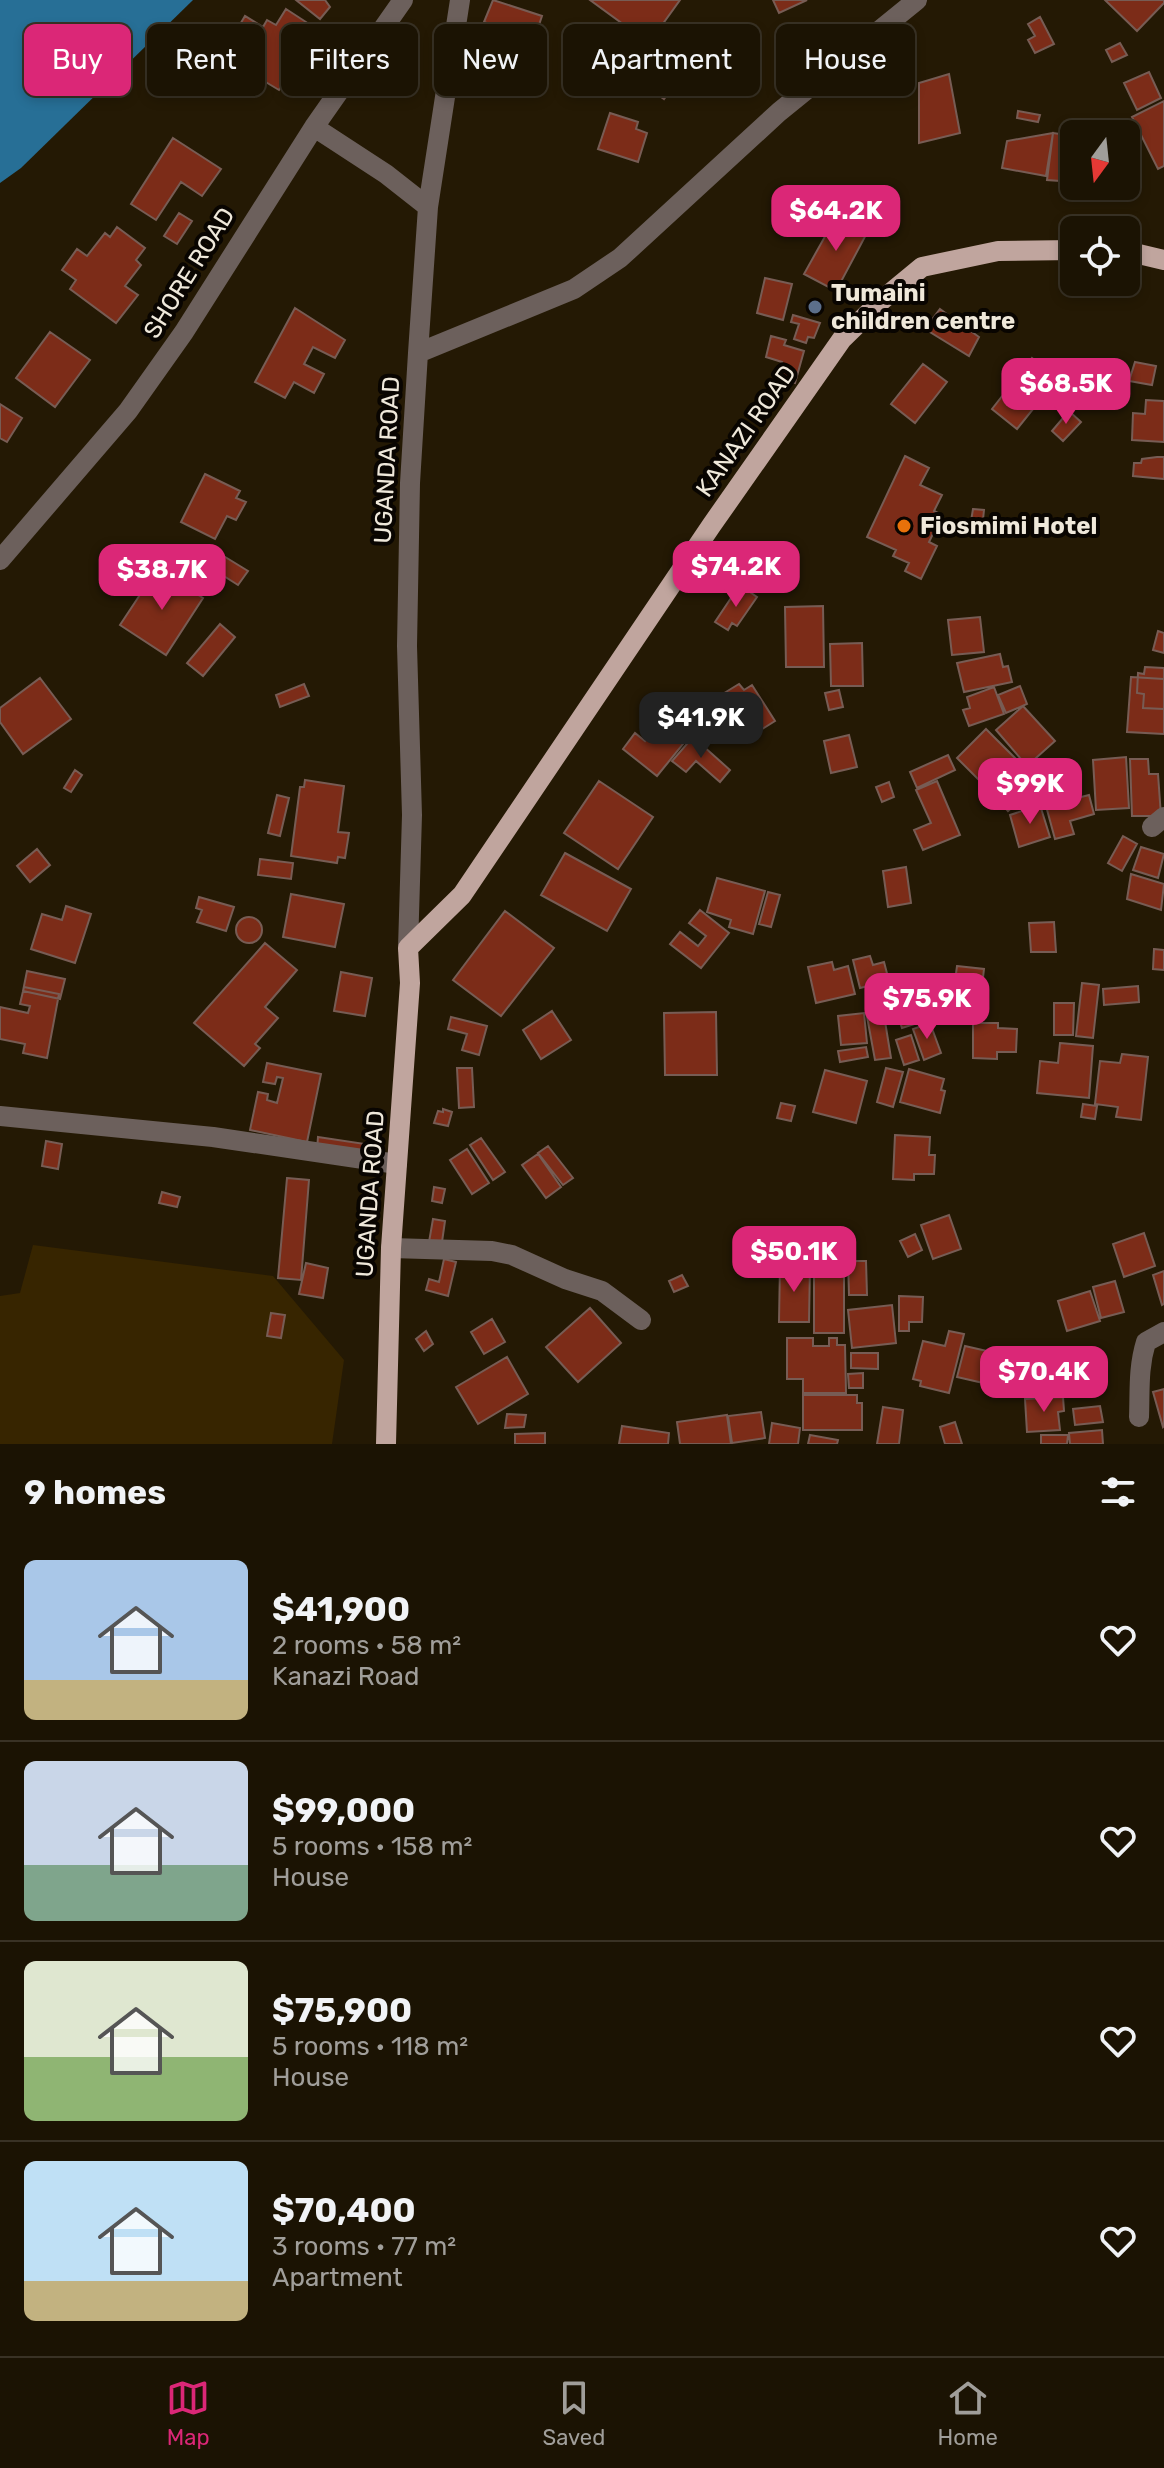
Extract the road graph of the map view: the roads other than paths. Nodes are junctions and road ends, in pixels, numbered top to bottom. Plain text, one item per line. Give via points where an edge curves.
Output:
1 (403, 0) edge
2 (460, 0) edge
3 (917, 0) edge
4 (314, 127) junction
5 (428, 207) junction
6 (1060, 250) edge
7 (1140, 254) edge
8 (1164, 260) edge
9 (418, 353) junction
10 (0, 560) edge
11 (408, 948) junction
12 (0, 1116) edge
13 (397, 1164) junction
14 (391, 1248) junction
15 (641, 1320) dead end
16 (1164, 1332) edge
17 (1139, 1417) dead end
18 (386, 1444) edge

1 - 4 street, SHORE ROAD
2 - 5 street
3 - 9 street, UGANDA ROAD via 779,112 620,258 574,289
4 - 5 street
4 - 10 street, SHORE ROAD via 128,411
5 - 9 street
6 - 11 main road, KANAZI ROAD via 998,251 922,267 842,339 462,895
7 - 8 main road
9 - 11 street, UGANDA ROAD via 407,646 412,815
11 - 13 main road, UGANDA ROAD
12 - 13 street via 213,1137
13 - 14 main road, UGANDA ROAD
14 - 15 street via 512,1255 602,1291
14 - 18 main road, UGANDA ROAD
16 - 17 street via 1146,1342 1141,1358

